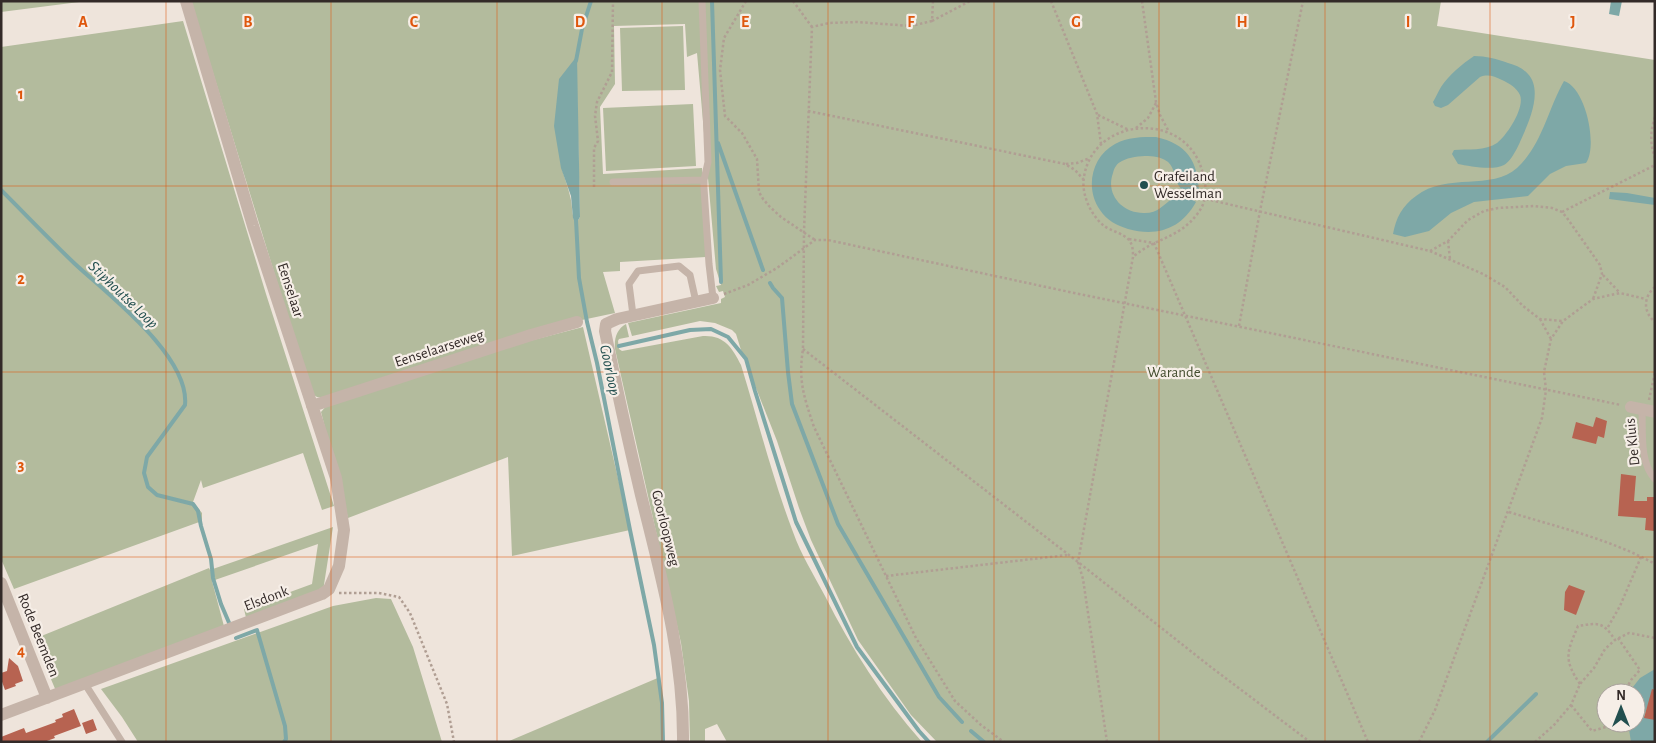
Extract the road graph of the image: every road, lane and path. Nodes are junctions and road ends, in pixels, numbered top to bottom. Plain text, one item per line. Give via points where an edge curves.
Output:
1 (186, 1) edge
2 (612, 1) edge
3 (702, 1) edge
4 (746, 1) edge
5 (793, 1) edge
6 (933, 1) edge
7 (970, 1) edge
8 (1050, 1) edge
9 (1142, 1) edge
10 (1303, 1) edge
11 (932, 21) junction
12 (812, 27) junction
13 (1156, 102) junction
14 (808, 111) junction
15 (1097, 114) junction
16 (1655, 118) edge
17 (1136, 129) junction
18 (1129, 130) junction
19 (1169, 132) junction
20 (1101, 144) junction
21 (1090, 157) junction
22 (1655, 158) edge
23 (1065, 164) junction
24 (1655, 165) edge
25 (1083, 179) junction
26 (704, 180) junction
27 (613, 182) dead end
28 (594, 188) dead end
29 (1206, 199) junction
30 (1260, 211) junction
31 (1562, 212) junction
32 (804, 231) junction
33 (1128, 238) junction
34 (815, 240) junction
35 (1448, 241) junction
36 (1154, 243) junction
37 (804, 248) junction
38 (1430, 250) junction
39 (1133, 257) junction
40 (1450, 259) junction
41 (1602, 274) junction
42 (1655, 287) edge
43 (1620, 293) junction
44 (713, 298) junction
45 (1646, 298) junction
46 (1592, 299) junction
47 (696, 302) junction
48 (1125, 303) junction
49 (633, 315) junction
50 (1185, 315) junction
51 (1540, 319) junction
52 (1562, 321) junction
53 (577, 322) dead end
54 (1655, 322) edge
55 (1239, 326) junction
56 (1552, 339) junction
57 (803, 350) junction
58 (1655, 372) edge
59 (1546, 390) junction
60 (312, 406) junction
61 (1637, 408) junction
62 (1655, 412) edge
63 (1655, 479) edge
64 (1508, 512) junction
65 (1067, 555) junction
66 (1641, 556) junction
67 (1078, 562) junction
68 (1655, 564) edge
69 (886, 576) junction
70 (1, 584) edge
71 (329, 589) junction
72 (1608, 628) junction
73 (1655, 638) edge
74 (1616, 639) junction
75 (1629, 683) edge
76 (85, 684) junction
77 (1580, 684) junction
78 (47, 698) junction
79 (1571, 705) junction
80 (1, 715) edge
81 (1596, 730) edge
82 (122, 742) edge
83 (454, 742) edge
84 (683, 742) edge
85 (1004, 742) edge
86 (1107, 742) edge
87 (1310, 742) edge
88 (1368, 742) edge
89 (1419, 742) edge
90 (1535, 742) edge

1 - 60 street, Eenselaar via 253,226
2 - 28 path via 612,72 597,102
3 - 26 lane via 708,162
4 - 32 path via 724,38 720,70 725,116 742,133 757,160 759,192 763,199 781,217
5 - 12 path
6 - 11 path
7 - 11 path
8 - 15 path
9 - 13 path
10 - 30 path
11 - 12 path via 911,26 857,22
12 - 14 path
13 - 17 path via 1148,118
13 - 19 path
14 - 23 path
14 - 32 path
15 - 18 path
15 - 20 path
16 - 22 path via 1651,148
17 - 18 path
17 - 19 path via 1159,128
18 - 20 path
19 - 29 path via 1182,138 1196,153 1205,181
20 - 21 path
21 - 23 path
21 - 25 path
23 - 25 path
24 - 31 path
25 - 33 path via 1092,212 1102,225
26 - 27 lane
26 - 44 lane
29 - 30 path
29 - 36 path via 1185,229
30 - 38 path
30 - 55 path
31 - 35 path via 1534,206 1484,211 1468,220
31 - 41 path via 1596,257
32 - 34 path
32 - 37 path
33 - 36 path
33 - 39 path
34 - 37 path
34 - 48 path via 828,240
35 - 38 path
35 - 40 path
36 - 39 path
36 - 50 path
37 - 44 path via 748,285
37 - 57 path
38 - 40 path
39 - 48 path
40 - 51 path via 1505,287
41 - 43 path
41 - 46 path
42 - 45 path
43 - 45 path
43 - 46 path
44 - 47 street
45 - 54 path via 1648,314
46 - 52 path
47 - 49 street
47 - 49 lane via 690,275 679,266 638,271 628,284
48 - 50 path
48 - 67 path
49 - 84 street, Goorloopweg via 606,324 604,331 675,634 684,714
50 - 55 path
50 - 88 path
51 - 52 path
51 - 56 path
52 - 56 path
53 - 60 street, Eenselaarseweg
55 - 59 path
56 - 59 path via 1544,372
57 - 65 path
57 - 69 path via 800,368 802,393 814,427
58 - 61 path, De Kluis via 1648,402
59 - 61 path
59 - 64 path via 1542,418
60 - 71 street, Eenselaar via 336,478 344,530 339,566
61 - 62 street
61 - 63 lane, De Kluis via 1644,455 1649,473
64 - 66 path
64 - 89 path
65 - 67 path
65 - 69 path
66 - 68 path
66 - 72 path
67 - 86 path
67 - 87 path
69 - 85 path via 916,638 955,701
70 - 78 street, Rode Beemden
71 - 76 street, Elsdonk
71 - 83 path via 339,593 379,593 399,597 410,613 446,704
72 - 74 path
72 - 77 path via 1595,623 1578,626 1568,650 1570,669
73 - 74 path via 1629,633
74 - 75 path via 1640,670
74 - 77 path
76 - 78 street, Elsdonk
76 - 82 lane
77 - 79 path
78 - 80 street, Elsdonk
79 - 81 path via 1592,731
79 - 90 path

